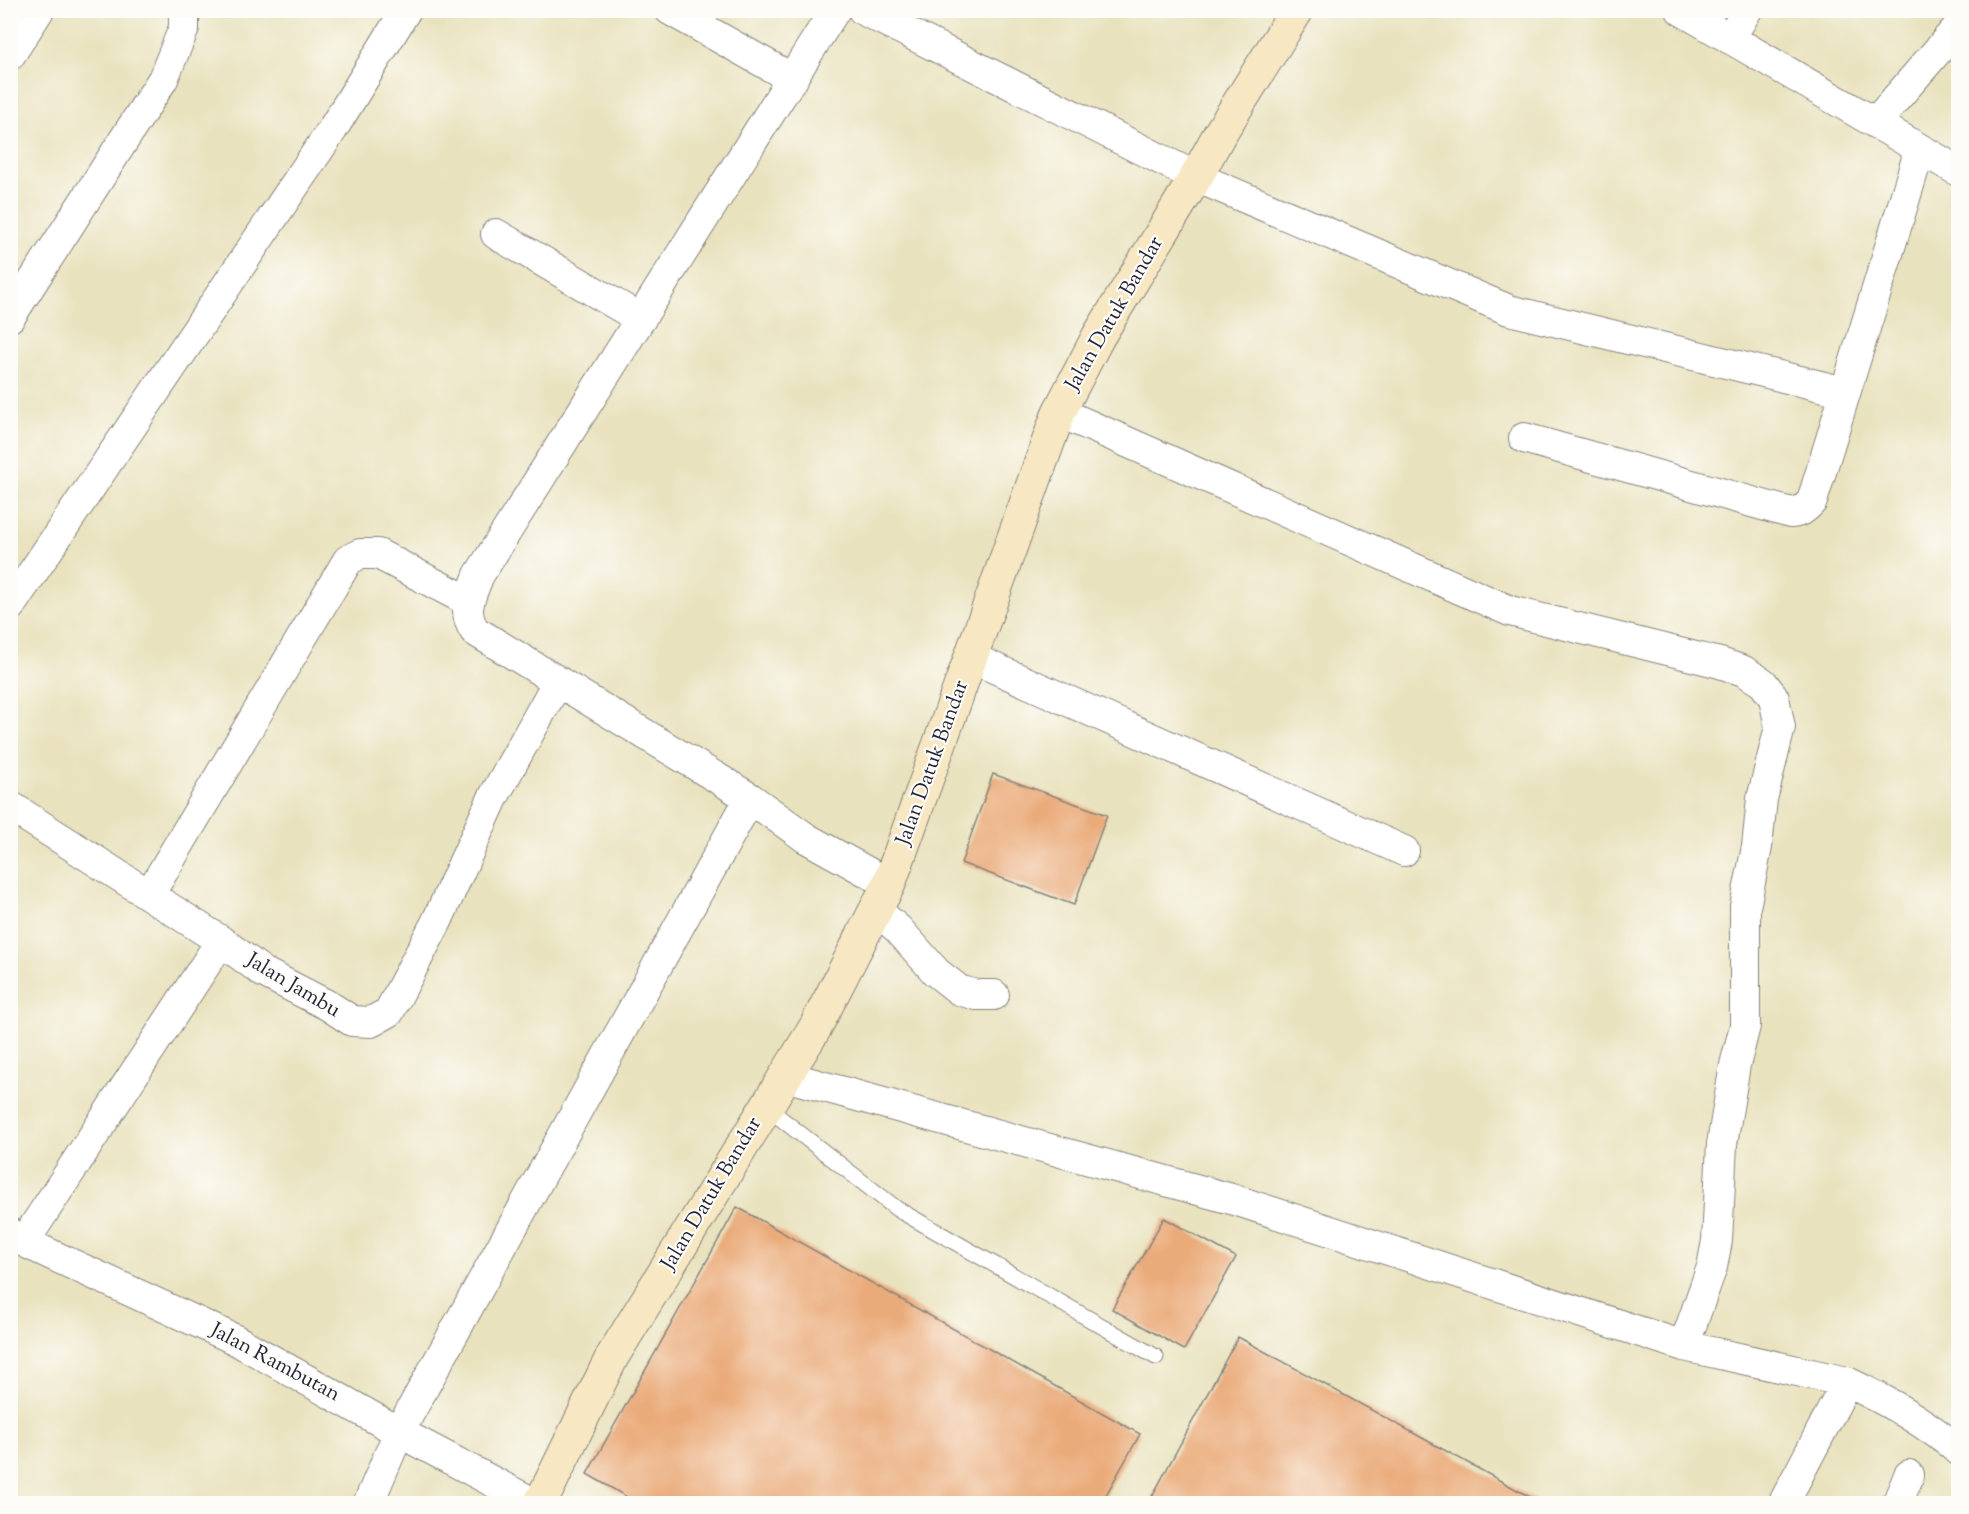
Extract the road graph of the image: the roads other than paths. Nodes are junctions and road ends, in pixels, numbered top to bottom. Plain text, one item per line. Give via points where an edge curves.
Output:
1 (39, 10) edge
2 (184, 10) edge
3 (406, 10) edge
4 (670, 10) edge
5 (835, 10) edge
6 (863, 10) edge
7 (1297, 10) edge
8 (1681, 10) edge
9 (1748, 10) edge
10 (1959, 27) edge
11 (1730, 39) junction
12 (10, 55) edge
13 (793, 79) junction
14 (1875, 123) junction
15 (1920, 149) junction
16 (1959, 171) edge
17 (1196, 177) junction
18 (496, 234) dead end
19 (10, 317) edge
20 (641, 319) junction
21 (1845, 392) junction
22 (1059, 412) junction
23 (1524, 438) dead end
24 (468, 601) junction
25 (10, 606) edge
26 (972, 657) junction
27 (558, 681) junction
28 (750, 798) junction
29 (10, 806) edge
30 (1404, 852) dead end
31 (149, 895) junction
32 (883, 897) junction
33 (221, 941) junction
34 (994, 995) dead end
35 (785, 1076) junction
36 (766, 1107) junction
37 (17, 1238) edge
38 (1684, 1346) junction
39 (1156, 1357) dead end
40 (1847, 1382) junction
41 (399, 1432) junction
42 (1957, 1446) edge
43 (1909, 1475) dead end
44 (368, 1503) edge
45 (535, 1503) edge
46 (540, 1503) edge
47 (1783, 1503) edge
48 (1897, 1503) edge

1 - 12 street
2 - 19 street via 184,28 163,79
3 - 25 street via 332,130
4 - 13 street
5 - 13 street
6 - 17 street
7 - 17 street, Jalan Datuk Bandar
8 - 11 street
9 - 11 street
10 - 14 street
11 - 14 street
13 - 20 street
14 - 15 street
15 - 16 street
15 - 21 street
17 - 21 street via 1509,310
17 - 22 street, Jalan Datuk Bandar via 1098,337
18 - 20 street
20 - 24 street via 479,575
21 - 23 street via 1812,501 1799,512 1791,513
22 - 26 street, Jalan Datuk Bandar
22 - 38 street via 1510,611 1720,663 1763,683 1774,698 1780,727 1762,800 1745,907 1745,1026 1722,1144 1717,1241 1712,1267
24 - 27 street via 468,621 475,631
24 - 31 street via 378,554 360,554 348,560
26 - 30 street
26 - 32 street, Jalan Datuk Bandar
27 - 28 street
27 - 33 street, Jalan Jambu via 493,798 437,921 389,1012 371,1022 351,1021 263,972
28 - 32 street
28 - 41 street
29 - 31 street, Jalan Jambu
31 - 33 street, Jalan Jambu
32 - 34 street via 898,929 936,972 959,990
32 - 35 street, Jalan Datuk Bandar via 815,1028
33 - 37 street
35 - 36 street, Jalan Datuk Bandar
35 - 38 street via 1235,1200
36 - 39 lane via 897,1209
36 - 46 street, Jalan Datuk Bandar via 612,1357
37 - 41 street, Jalan Rambutan via 236,1340
38 - 40 street
40 - 42 street
40 - 47 street
41 - 44 street
41 - 45 street, Jalan Rambutan
43 - 48 street

